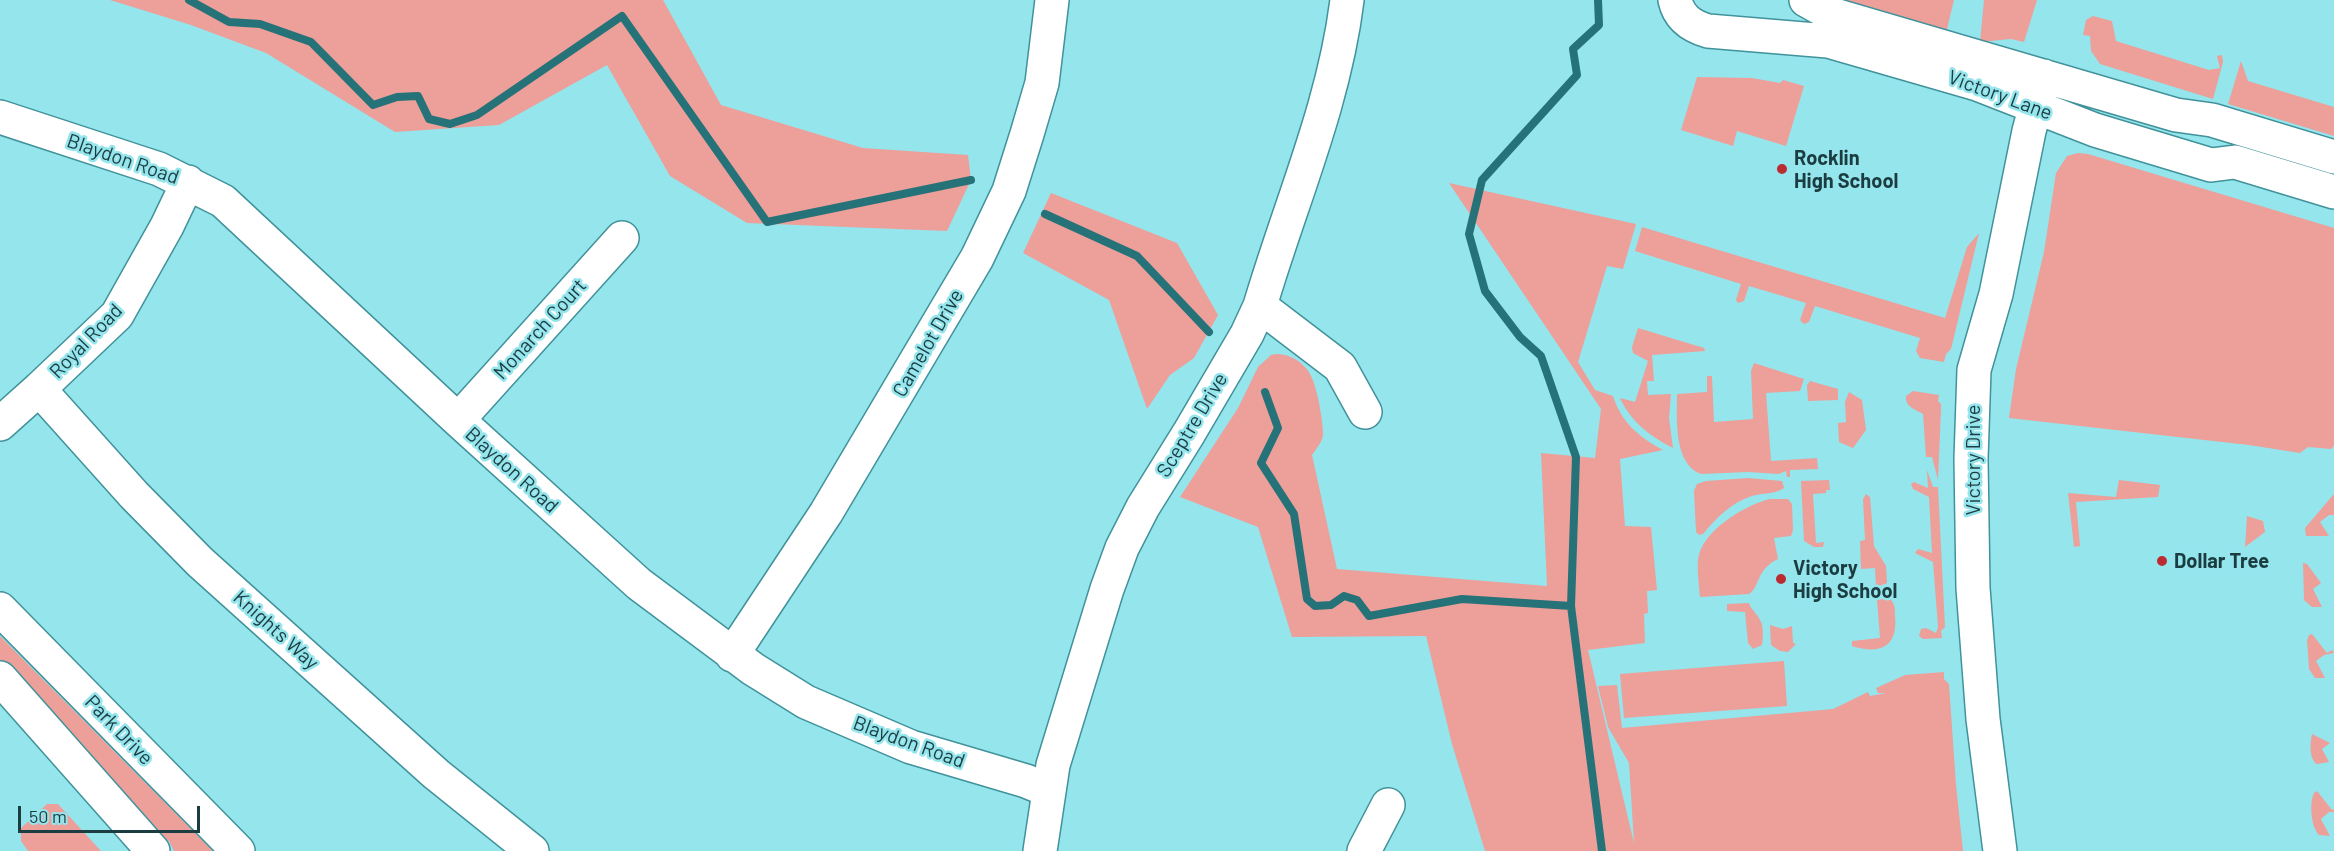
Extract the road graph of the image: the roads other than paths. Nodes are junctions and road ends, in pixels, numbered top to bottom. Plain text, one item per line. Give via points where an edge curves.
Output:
1 (1053, 0) edge
2 (1347, 0) edge
3 (1675, 0) edge
4 (1806, 0) edge
5 (2044, 76) junction
6 (2036, 107) junction
7 (0, 117) edge
8 (2334, 157) edge
9 (188, 182) junction
10 (2334, 192) edge
11 (622, 238) dead end
12 (1260, 306) junction
13 (39, 389) junction
14 (1365, 412) dead end
15 (458, 420) junction
16 (0, 424) edge
17 (0, 609) edge
18 (732, 655) junction
19 (0, 678) edge
20 (1048, 790) junction
21 (1388, 805) dead end
22 (153, 851) edge
23 (238, 851) edge
24 (532, 851) edge
25 (1040, 851) edge
26 (1364, 851) edge
27 (2000, 851) edge

1 - 18 street, Camelot Drive via 1042,83 1009,191 977,258 826,513
2 - 12 street, Sceptre Drive via 1329,91
3 - 6 street, Victory Lane via 1684,19 1701,29 1828,41 1977,84
4 - 5 street, Victory Lane via 1831,14
5 - 6 street, Victory Drive
5 - 8 street, Victory Lane
6 - 10 street, Victory Lane via 2095,130 2211,165 2235,162
6 - 27 street, Victory Drive via 1996,294 1974,370 1973,588 1983,719
7 - 9 street, Blaydon Road
9 - 13 street, Royal Road via 117,315
9 - 15 street, Blaydon Road via 223,201
11 - 15 street, Monarch Court
12 - 14 street via 1340,367
12 - 20 street, Sceptre Drive via 1122,548
13 - 16 street, Royal Road
13 - 24 street, Knights Way via 200,562 436,774
15 - 18 street, Blaydon Road via 639,585
17 - 23 street, Park Drive
18 - 20 street, Blaydon Road via 806,702 858,725 911,747
19 - 22 street
20 - 25 street, Sceptre Drive
21 - 26 street

